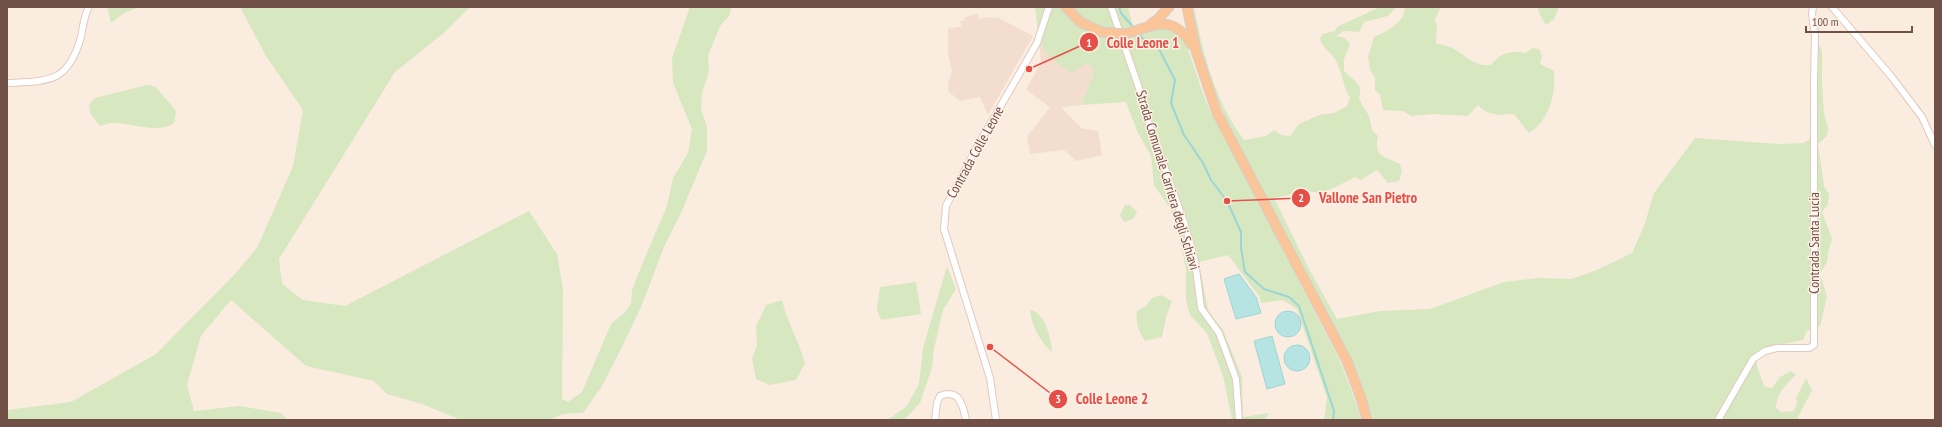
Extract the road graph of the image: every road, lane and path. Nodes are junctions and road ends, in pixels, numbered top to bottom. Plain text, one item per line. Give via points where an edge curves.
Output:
1 (89, 7) edge
2 (1049, 7) edge
3 (1066, 7) edge
4 (1111, 7) edge
5 (1169, 7) edge
6 (1186, 7) edge
7 (1814, 7) edge
8 (1832, 7) edge
9 (1147, 27) junction
10 (1196, 51) junction
11 (7, 83) edge
12 (1935, 145) edge
13 (935, 420) edge
14 (966, 420) edge
15 (996, 420) edge
16 (1240, 420) edge
17 (1367, 420) edge
18 (1718, 420) edge

1 - 11 street via 77,51 62,74 36,82
2 - 15 street, Contrada Colle Leone via 1037,43 976,147 946,206 944,229 990,378
3 - 9 main road, bridge via 1080,22 1102,32 1125,34
4 - 16 street, Strada Comunale Carriera degli Schiavi via 1185,226 1195,261 1201,308 1219,333 1236,379
5 - 9 main road
6 - 10 main road
7 - 18 street, Contrada Santa Lucia via 1814,345 1809,348 1777,348 1765,351 1753,359
8 - 12 street via 1922,116
9 - 10 main road via 1159,23 1178,29
10 - 17 main road via 1206,86 1225,127 1347,361
13 - 14 street via 937,403 940,396 946,393 953,394 960,400

